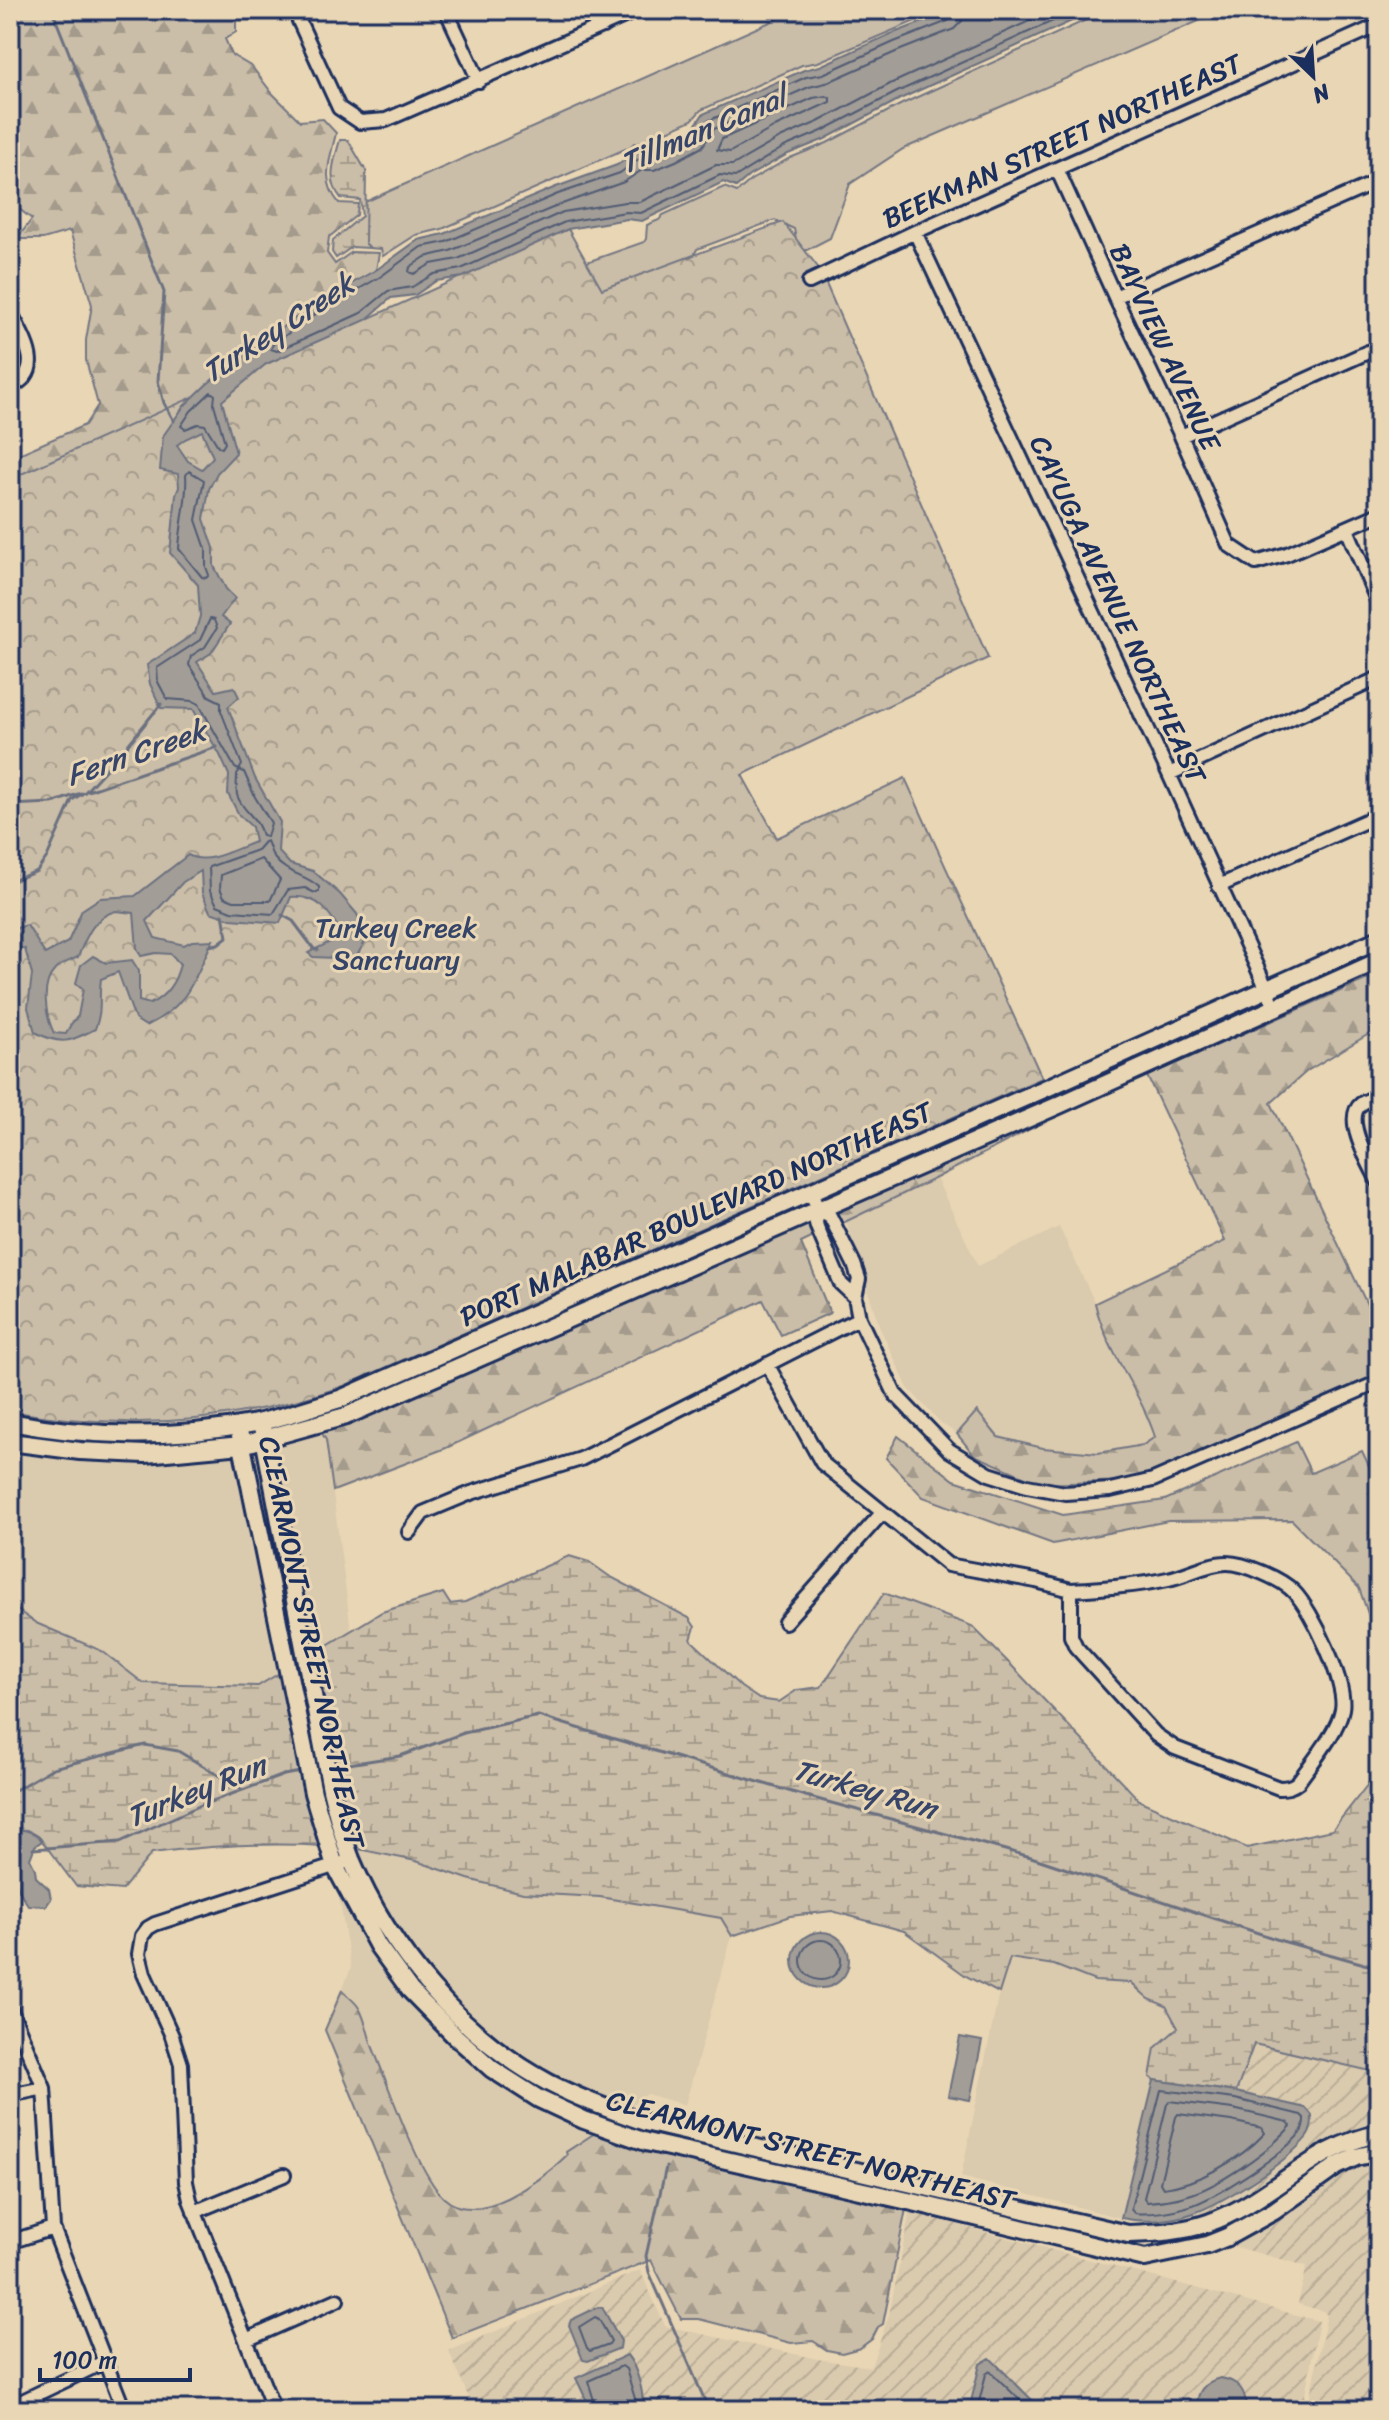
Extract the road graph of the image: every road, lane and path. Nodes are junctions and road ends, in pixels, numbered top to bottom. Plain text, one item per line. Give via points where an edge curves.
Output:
1 (294, 10) edge
2 (446, 10) edge
3 (596, 10) edge
4 (638, 10) edge
5 (603, 26) junction
6 (1376, 26) edge
7 (1379, 41) edge
8 (479, 81) junction
9 (1057, 169) junction
10 (1379, 181) edge
11 (915, 232) junction
12 (809, 282) dead end
13 (1115, 297) junction
14 (10, 311) edge
15 (1379, 347) edge
16 (10, 387) edge
17 (1181, 436) junction
18 (1379, 514) edge
19 (1347, 529) junction
20 (1379, 605) edge
21 (1379, 678) edge
22 (1169, 774) junction
23 (1379, 815) edge
24 (1219, 886) junction
25 (1379, 939) edge
26 (1379, 961) edge
27 (1266, 989) junction
28 (1275, 1007) junction
29 (1131, 1050) junction
30 (1140, 1068) junction
31 (1379, 1096) edge
32 (1379, 1183) edge
33 (810, 1191) junction
34 (818, 1209) junction
35 (855, 1297) junction
36 (859, 1318) junction
37 (767, 1364) junction
38 (1379, 1382) edge
39 (10, 1422) edge
40 (261, 1422) junction
41 (32, 1426) junction
42 (238, 1426) junction
43 (146, 1434) junction
44 (264, 1439) junction
45 (18, 1444) edge
46 (242, 1445) junction
47 (145, 1454) junction
48 (882, 1513) junction
49 (409, 1532) dead end
50 (1071, 1590) junction
51 (785, 1622) dead end
52 (352, 1860) junction
53 (335, 1866) junction
54 (10, 2008) edge
55 (44, 2088) junction
56 (10, 2095) edge
57 (1379, 2134) edge
58 (1379, 2152) edge
59 (284, 2175) dead end
60 (194, 2212) junction
61 (53, 2228) junction
62 (10, 2242) edge
63 (337, 2300) dead end
64 (246, 2340) junction
65 (104, 2362) junction
66 (10, 2407) edge
67 (124, 2410) edge
68 (274, 2410) edge

1 - 8 street via 339,108 360,122 386,120
2 - 8 street
3 - 5 street
4 - 5 street
5 - 8 street
6 - 7 street
6 - 9 street, BEEKMAN STREET NORTHEAST
9 - 11 street, BEEKMAN STREET NORTHEAST
9 - 13 street, BAYVIEW AVENUE
10 - 13 street
11 - 12 street, BEEKMAN STREET NORTHEAST
11 - 22 street, CAYUGA AVENUE NORTHEAST
13 - 17 street, BAYVIEW AVENUE
14 - 16 street via 31,367
15 - 17 street
17 - 19 street, BAYVIEW AVENUE via 1229,545 1256,563
18 - 19 street
19 - 20 street
21 - 22 street
22 - 24 street, CAYUGA AVENUE NORTHEAST
23 - 24 street
24 - 27 street, CAYUGA AVENUE NORTHEAST
25 - 27 street, PORT MALABAR BOULEVARD NORTHEAST
26 - 28 street, PORT MALABAR BOULEVARD NORTHEAST
27 - 28 street, CAYUGA AVENUE NORTHEAST
27 - 29 street, PORT MALABAR BOULEVARD NORTHEAST
28 - 30 street, PORT MALABAR BOULEVARD NORTHEAST
29 - 30 street
29 - 33 street, PORT MALABAR BOULEVARD NORTHEAST
30 - 34 street, PORT MALABAR BOULEVARD NORTHEAST
31 - 32 street via 1361,1104 1353,1127
33 - 34 street
33 - 40 street, PORT MALABAR BOULEVARD NORTHEAST via 340,1399
34 - 35 street via 817,1227 841,1284
34 - 35 street via 830,1216 854,1264 859,1279
34 - 44 street, PORT MALABAR BOULEVARD NORTHEAST via 346,1416
35 - 36 street
36 - 37 street
36 - 38 street via 895,1394 949,1450 989,1474 1065,1493 1153,1480
37 - 48 street via 822,1463
37 - 49 street via 581,1459 423,1513
39 - 41 street, PORT MALABAR BOULEVARD NORTHEAST
40 - 42 street, PORT MALABAR BOULEVARD NORTHEAST
40 - 44 street, CLEARMONT STREET NORTHEAST
41 - 43 street, PORT MALABAR BOULEVARD NORTHEAST
41 - 45 street
42 - 43 street, PORT MALABAR BOULEVARD NORTHEAST
42 - 46 street, CLEARMONT STREET NORTHEAST
43 - 47 street
44 - 46 street, PORT MALABAR BOULEVARD NORTHEAST
44 - 52 street, CLEARMONT STREET NORTHEAST via 331,1789
45 - 47 street, PORT MALABAR BOULEVARD NORTHEAST
46 - 47 street, PORT MALABAR BOULEVARD NORTHEAST
46 - 53 street, CLEARMONT STREET NORTHEAST via 313,1793
48 - 50 street via 948,1565
48 - 51 street
50 - 50 street via 1071,1636 1076,1647 1156,1735 1175,1748 1279,1788 1292,1787 1339,1720 1344,1692 1314,1621 1292,1589 1265,1574 1219,1563 1131,1587
52 - 53 street
52 - 57 street, CLEARMONT STREET NORTHEAST via 423,1980 472,2028 546,2082 645,2122 1128,2234 1172,2233 1210,2222 1335,2147
53 - 58 street, CLEARMONT STREET NORTHEAST via 378,1946 410,1990 492,2069 539,2099 646,2142 1145,2258 1227,2237 1337,2166
53 - 60 street via 165,1920 142,1936 141,1964 181,2064 186,2182
54 - 55 street
55 - 56 street
55 - 61 street
59 - 60 street
60 - 64 street
61 - 62 street
61 - 65 street
63 - 64 street
64 - 68 street
65 - 66 street
65 - 67 street

